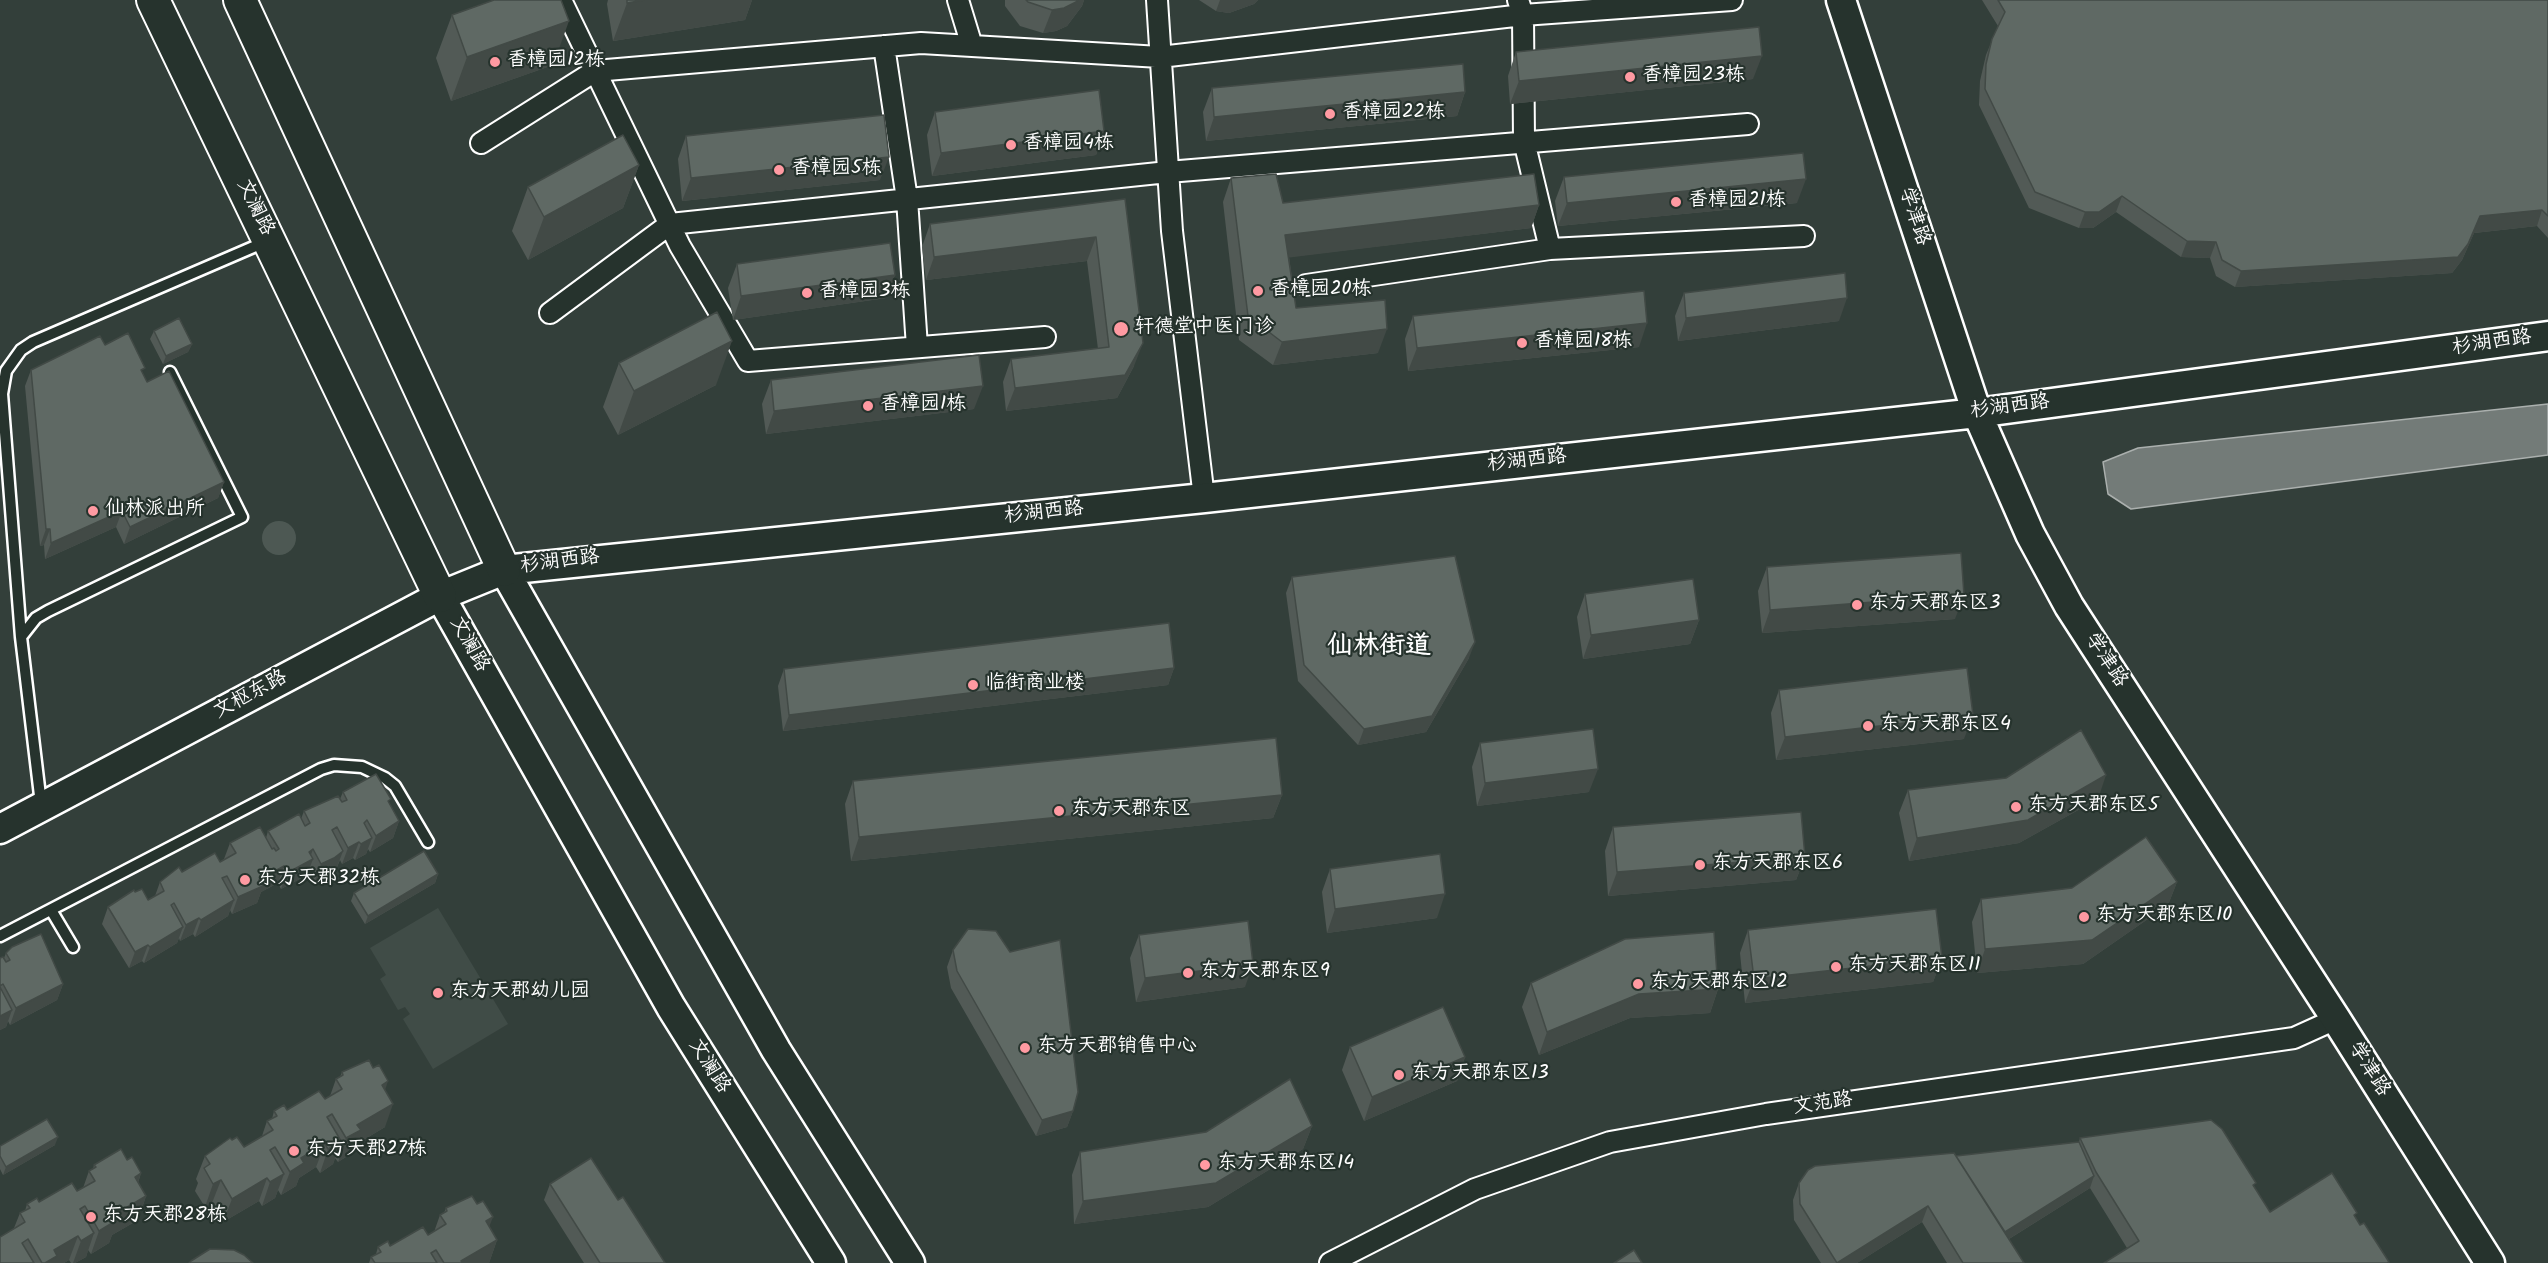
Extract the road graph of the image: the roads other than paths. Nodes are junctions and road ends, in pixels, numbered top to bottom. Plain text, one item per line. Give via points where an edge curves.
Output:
1 (153, 0) edge
2 (240, 0) edge
3 (561, 0) edge
4 (958, 0) edge
5 (1156, 0) edge
6 (1731, 0) edge
7 (1841, 0) edge
8 (1520, 8) edge
9 (884, 46) junction
10 (972, 46) junction
11 (1160, 57) junction
12 (595, 71) junction
13 (1748, 124) dead end
14 (1524, 141) junction
15 (481, 143) dead end
16 (1168, 172) junction
17 (907, 199) junction
18 (670, 224) junction
19 (1804, 236) dead end
20 (269, 240) junction
21 (1550, 249) junction
22 (1306, 285) dead end
23 (550, 313) dead end
24 (2548, 336) edge
25 (1045, 337) dead end
26 (917, 347) junction
27 (170, 372) edge
28 (1977, 413) junction
29 (1204, 498) junction
30 (504, 570) junction
31 (440, 596) junction
32 (21, 637) junction
33 (41, 807) junction
34 (0, 829) edge
35 (428, 842) dead end
36 (51, 910) junction
37 (0, 936) edge
38 (74, 947) dead end
39 (2336, 1019) junction
40 (831, 1263) edge
41 (910, 1263) edge
42 (1330, 1263) edge
43 (2490, 1263) edge

1 - 20 main road, 文澜路
2 - 30 main road
3 - 12 street
4 - 10 street
5 - 11 street
6 - 8 street
7 - 28 street, 学津路
8 - 11 street
8 - 14 street
9 - 10 street via 921,42
9 - 12 street
9 - 17 street
10 - 11 street
11 - 16 street
12 - 15 street
12 - 18 street
13 - 14 street
14 - 16 street
14 - 21 street
16 - 17 street
16 - 29 street
17 - 18 street
17 - 26 street
18 - 23 street
18 - 26 street via 748,361
19 - 21 street
20 - 31 main road, 文澜路
20 - 32 lane via 33,342 12,361 2,393
21 - 22 street
24 - 28 street, 杉湖西路
25 - 26 street
27 - 32 lane via 242,517 48,611 36,618
28 - 29 street, 杉湖西路
28 - 39 street, 学津路 via 2030,534 2069,606
29 - 30 street, 杉湖西路
30 - 31 street, 文枢东路
30 - 41 street via 776,1050
31 - 33 street, 文枢东路
31 - 40 street, 文澜路 via 671,1007
32 - 33 lane
33 - 34 street, 文枢东路
35 - 36 lane via 395,786 386,778 362,767 334,765
36 - 37 lane
36 - 38 lane
39 - 42 street, 文范路 via 2294,1038 1778,1112 1610,1142 1475,1189
39 - 43 street, 学津路

